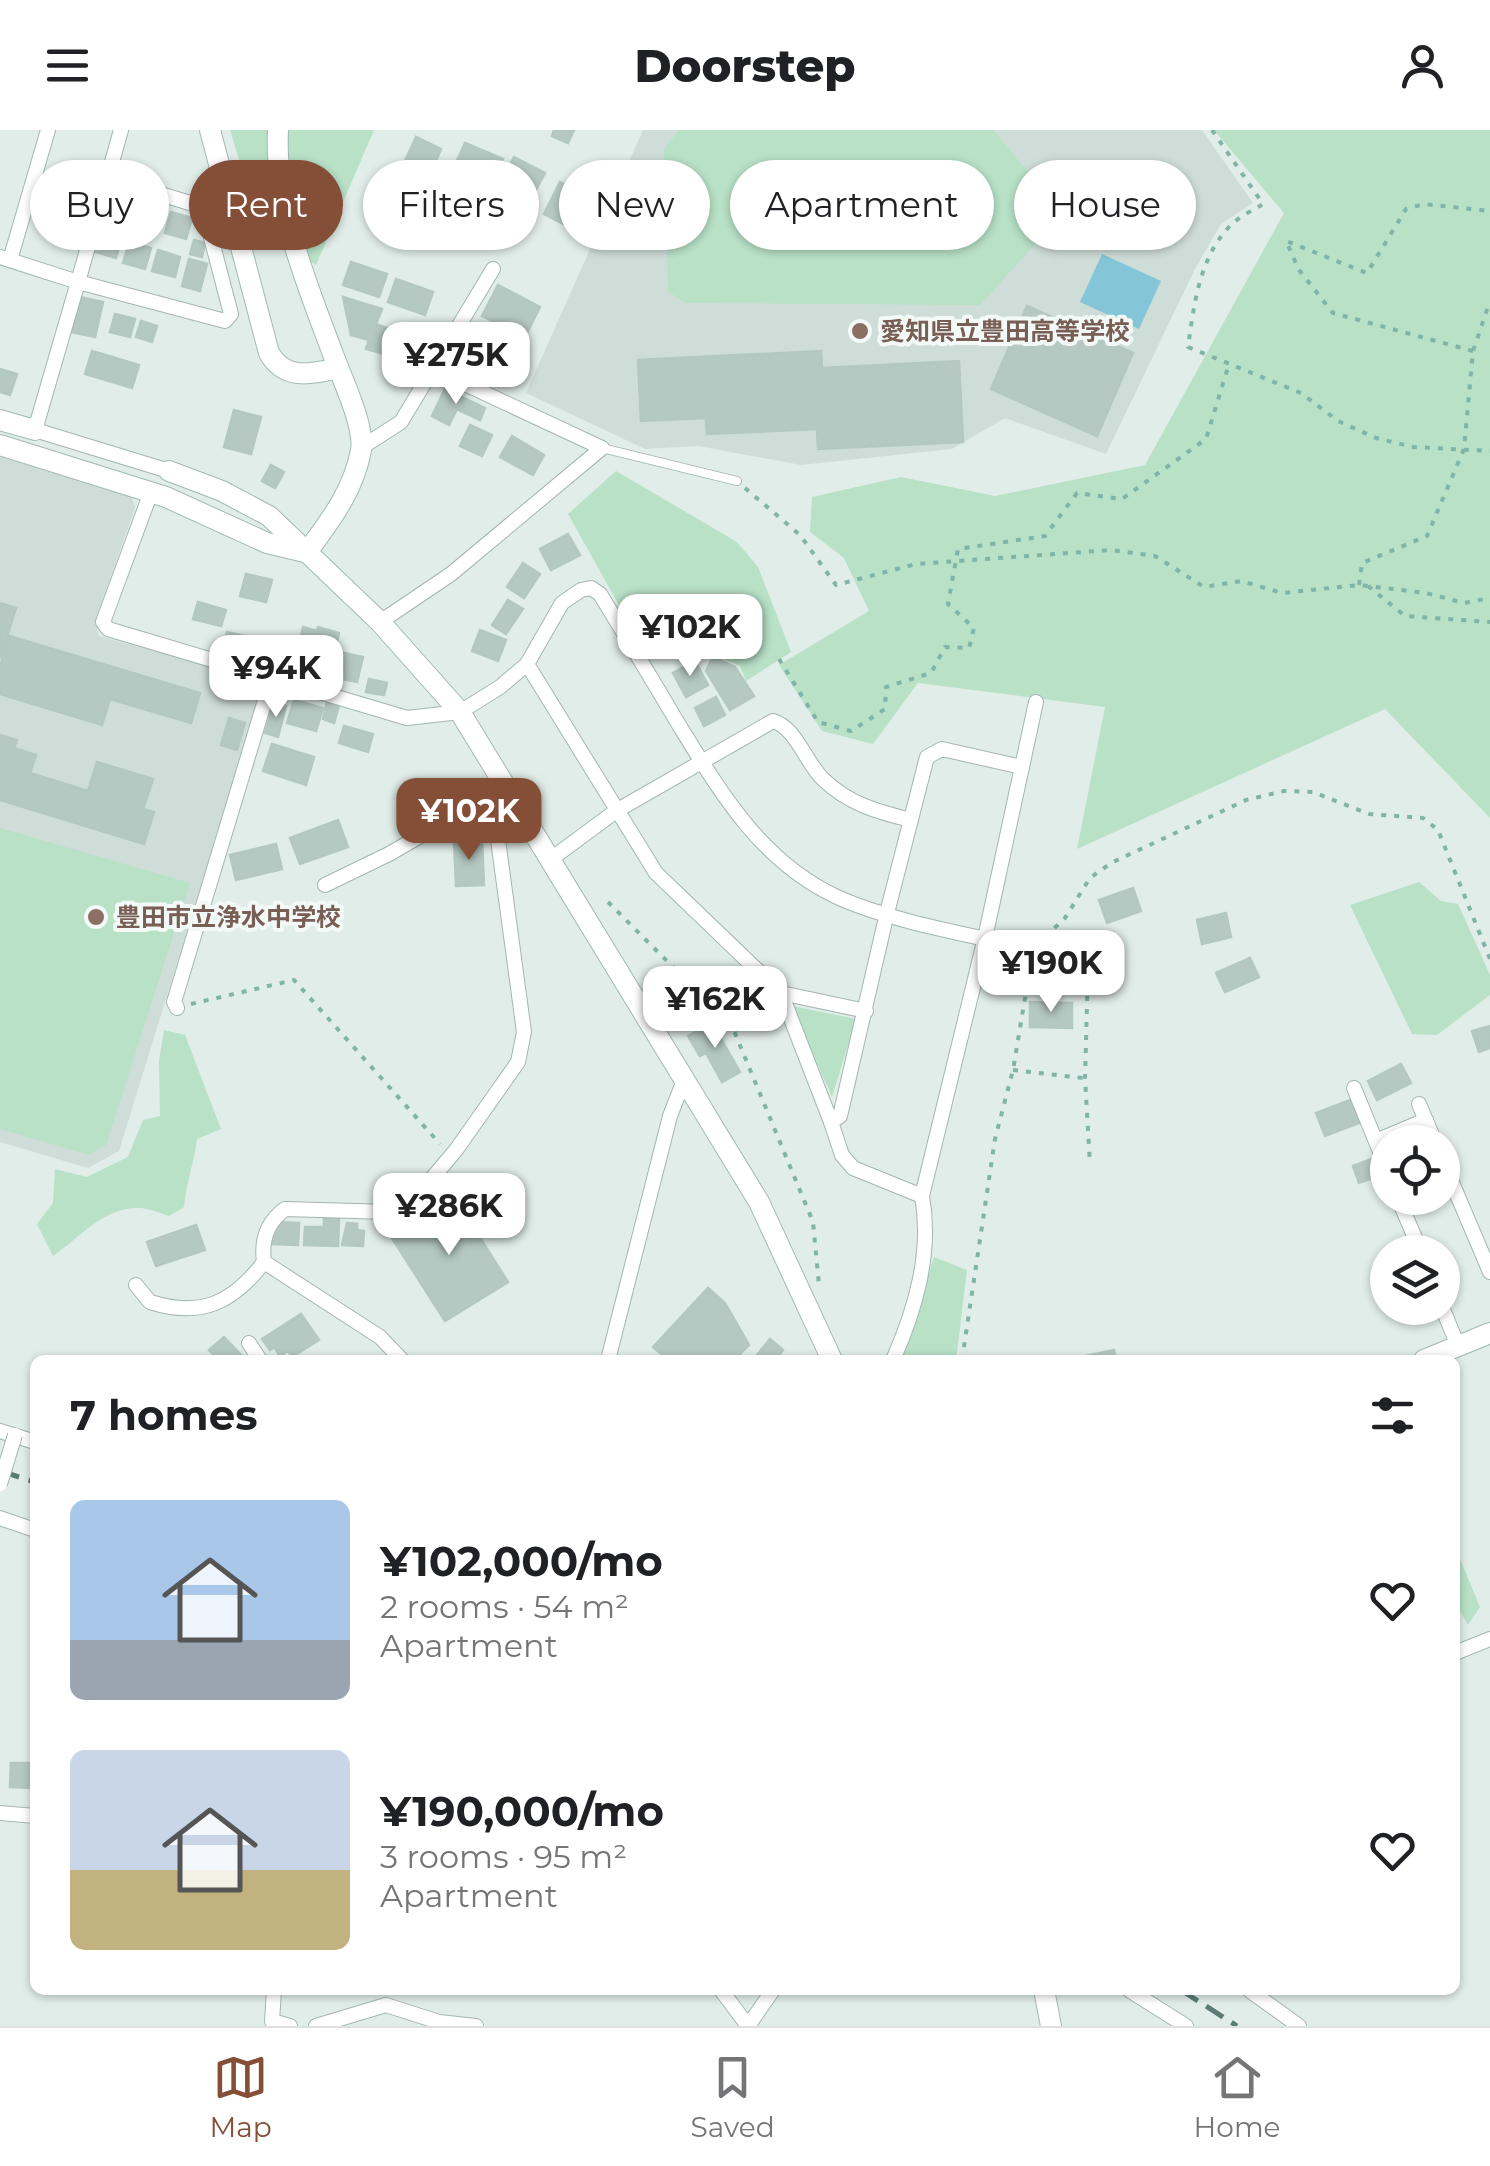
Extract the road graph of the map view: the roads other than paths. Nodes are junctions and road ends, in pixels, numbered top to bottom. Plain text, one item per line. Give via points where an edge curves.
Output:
1 (48, 130) edge
2 (122, 130) edge
3 (210, 130) edge
4 (278, 130) edge
5 (113, 160) edge
6 (169, 197) edge
7 (87, 250) edge
8 (5, 259) edge
9 (493, 269) dead end
10 (78, 282) junction
11 (338, 368) junction
12 (434, 370) junction
13 (0, 420) edge
14 (35, 430) junction
15 (0, 445) edge
16 (362, 446) junction
17 (95, 447) junction
18 (602, 448) junction
19 (169, 471) joint
20 (87, 476) junction
21 (737, 482) road end
22 (151, 492) junction
23 (307, 552) junction
24 (380, 622) junction
25 (527, 664) junction
26 (272, 677) junction
27 (1036, 702) dead end
28 (460, 712) junction
29 (701, 761) junction
30 (1022, 767) junction
31 (510, 796) junction
32 (616, 811) junction
33 (910, 820) junction
34 (551, 859) junction
35 (325, 886) dead end
36 (887, 914) junction
37 (985, 938) junction
38 (1034, 949) road end
39 (781, 993) junction
40 (176, 1008) road end
41 (866, 1011) junction
42 (684, 1080) junction
43 (1354, 1088) dead end
44 (1419, 1104) dead end
45 (1426, 1120) junction
46 (831, 1122) junction
47 (1414, 1125) edge
48 (1428, 1125) edge
49 (1370, 1127) edge
50 (922, 1196) junction
51 (1460, 1202) edge
52 (264, 1262) junction
53 (1490, 1272) edge
54 (136, 1285) dead end
55 (1450, 1325) edge
56 (1490, 1333) edge
57 (248, 1343) dead end
58 (1458, 1346) junction
59 (256, 1355) edge
60 (397, 1355) edge
61 (609, 1355) edge
62 (830, 1355) edge
63 (896, 1355) edge
64 (1436, 1355) edge
65 (7, 1433) edge
66 (0, 1484) edge
67 (0, 1518) edge
68 (30, 1528) edge
69 (1490, 1639) edge
70 (1460, 1651) edge
71 (0, 1814) edge
72 (30, 1816) edge
73 (274, 1995) edge
74 (725, 1995) edge
75 (770, 1995) edge
76 (1045, 1995) edge
77 (1137, 1995) edge
78 (1256, 1995) edge
79 (290, 2026) edge
80 (316, 2026) edge
81 (476, 2026) edge
82 (748, 2026) edge
83 (1050, 2026) edge
84 (1186, 2026) edge
85 (1299, 2026) edge

1 - 8 street
2 - 5 street
3 - 11 street via 269,353 292,374
4 - 11 street via 299,263
6 - 10 street via 203,207 231,314 224,321
7 - 10 street
8 - 10 street
9 - 12 street
10 - 14 street
11 - 16 street
12 - 16 street via 400,422
12 - 18 street
13 - 14 street
14 - 17 street
15 - 20 street
16 - 23 street via 336,512
17 - 19 street
17 - 20 lane
18 - 21 lane
18 - 24 street via 451,574
19 - 23 street via 269,516
20 - 22 street
22 - 23 street via 267,542
22 - 26 street via 103,622 108,629
23 - 24 street
24 - 28 street
25 - 28 street
25 - 29 street via 562,603 581,590 596,591
25 - 32 street
26 - 28 street via 407,718
26 - 40 street
27 - 30 street
28 - 31 street
29 - 32 street
29 - 33 street via 768,721 781,723 806,761 839,792 868,809
29 - 36 street via 771,853 804,880
30 - 33 street via 936,749 926,760
30 - 37 street
31 - 34 street
31 - 35 street
31 - 52 street via 496,825 524,1032 518,1062 413,1201 390,1212 286,1210 272,1218
32 - 34 street
32 - 39 street via 656,873
33 - 36 street
34 - 42 street
36 - 37 street
36 - 41 street
37 - 38 street
37 - 50 street
39 - 41 street
39 - 46 street
41 - 46 street via 840,1116
42 - 61 street
42 - 62 street via 759,1202
43 - 49 street
44 - 45 street
45 - 47 street
45 - 48 street
46 - 50 street via 853,1168
50 - 63 street via 925,1262
51 - 53 street
52 - 54 street via 222,1302 192,1309 150,1302
52 - 60 street
55 - 58 street
56 - 58 street
57 - 59 street
58 - 64 street
65 - 66 street, bridge
67 - 68 street
69 - 70 street
71 - 72 street
73 - 79 street via 272,2021
74 - 82 street
75 - 82 street
76 - 83 street
77 - 84 street
78 - 85 street
80 - 81 street via 386,2005

